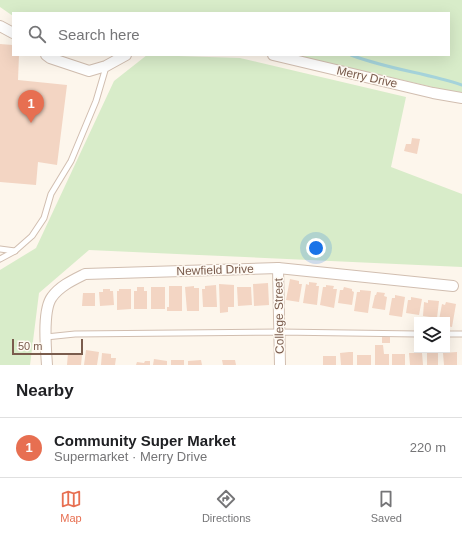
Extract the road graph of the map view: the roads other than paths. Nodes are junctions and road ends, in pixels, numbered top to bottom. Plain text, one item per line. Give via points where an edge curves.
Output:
1 (0, 26) edge
2 (12, 32) edge
3 (47, 56) edge
4 (124, 56) edge
5 (277, 56) edge
6 (106, 66) junction
7 (462, 98) edge
8 (0, 249) edge
9 (15, 251) junction
10 (0, 259) edge
11 (278, 268) junction
12 (453, 286) dead end
13 (280, 332) junction
14 (414, 334) edge
15 (450, 334) edge
16 (462, 334) edge
17 (46, 337) junction
18 (47, 365) edge
19 (280, 365) edge

1 - 2 street
3 - 6 street via 89,71
4 - 6 street
5 - 7 street, Merry Drive
6 - 9 lane via 96,101 71,161 51,194 44,218 32,236
8 - 9 lane
9 - 10 lane
11 - 12 street, Newfield Drive
11 - 13 street, College Street
11 - 17 street, Newfield Drive via 85,274 67,284 51,298 46,318
13 - 14 lane
13 - 17 lane via 83,334
13 - 19 street, College Street
15 - 16 lane
17 - 18 street, Newfield Drive

